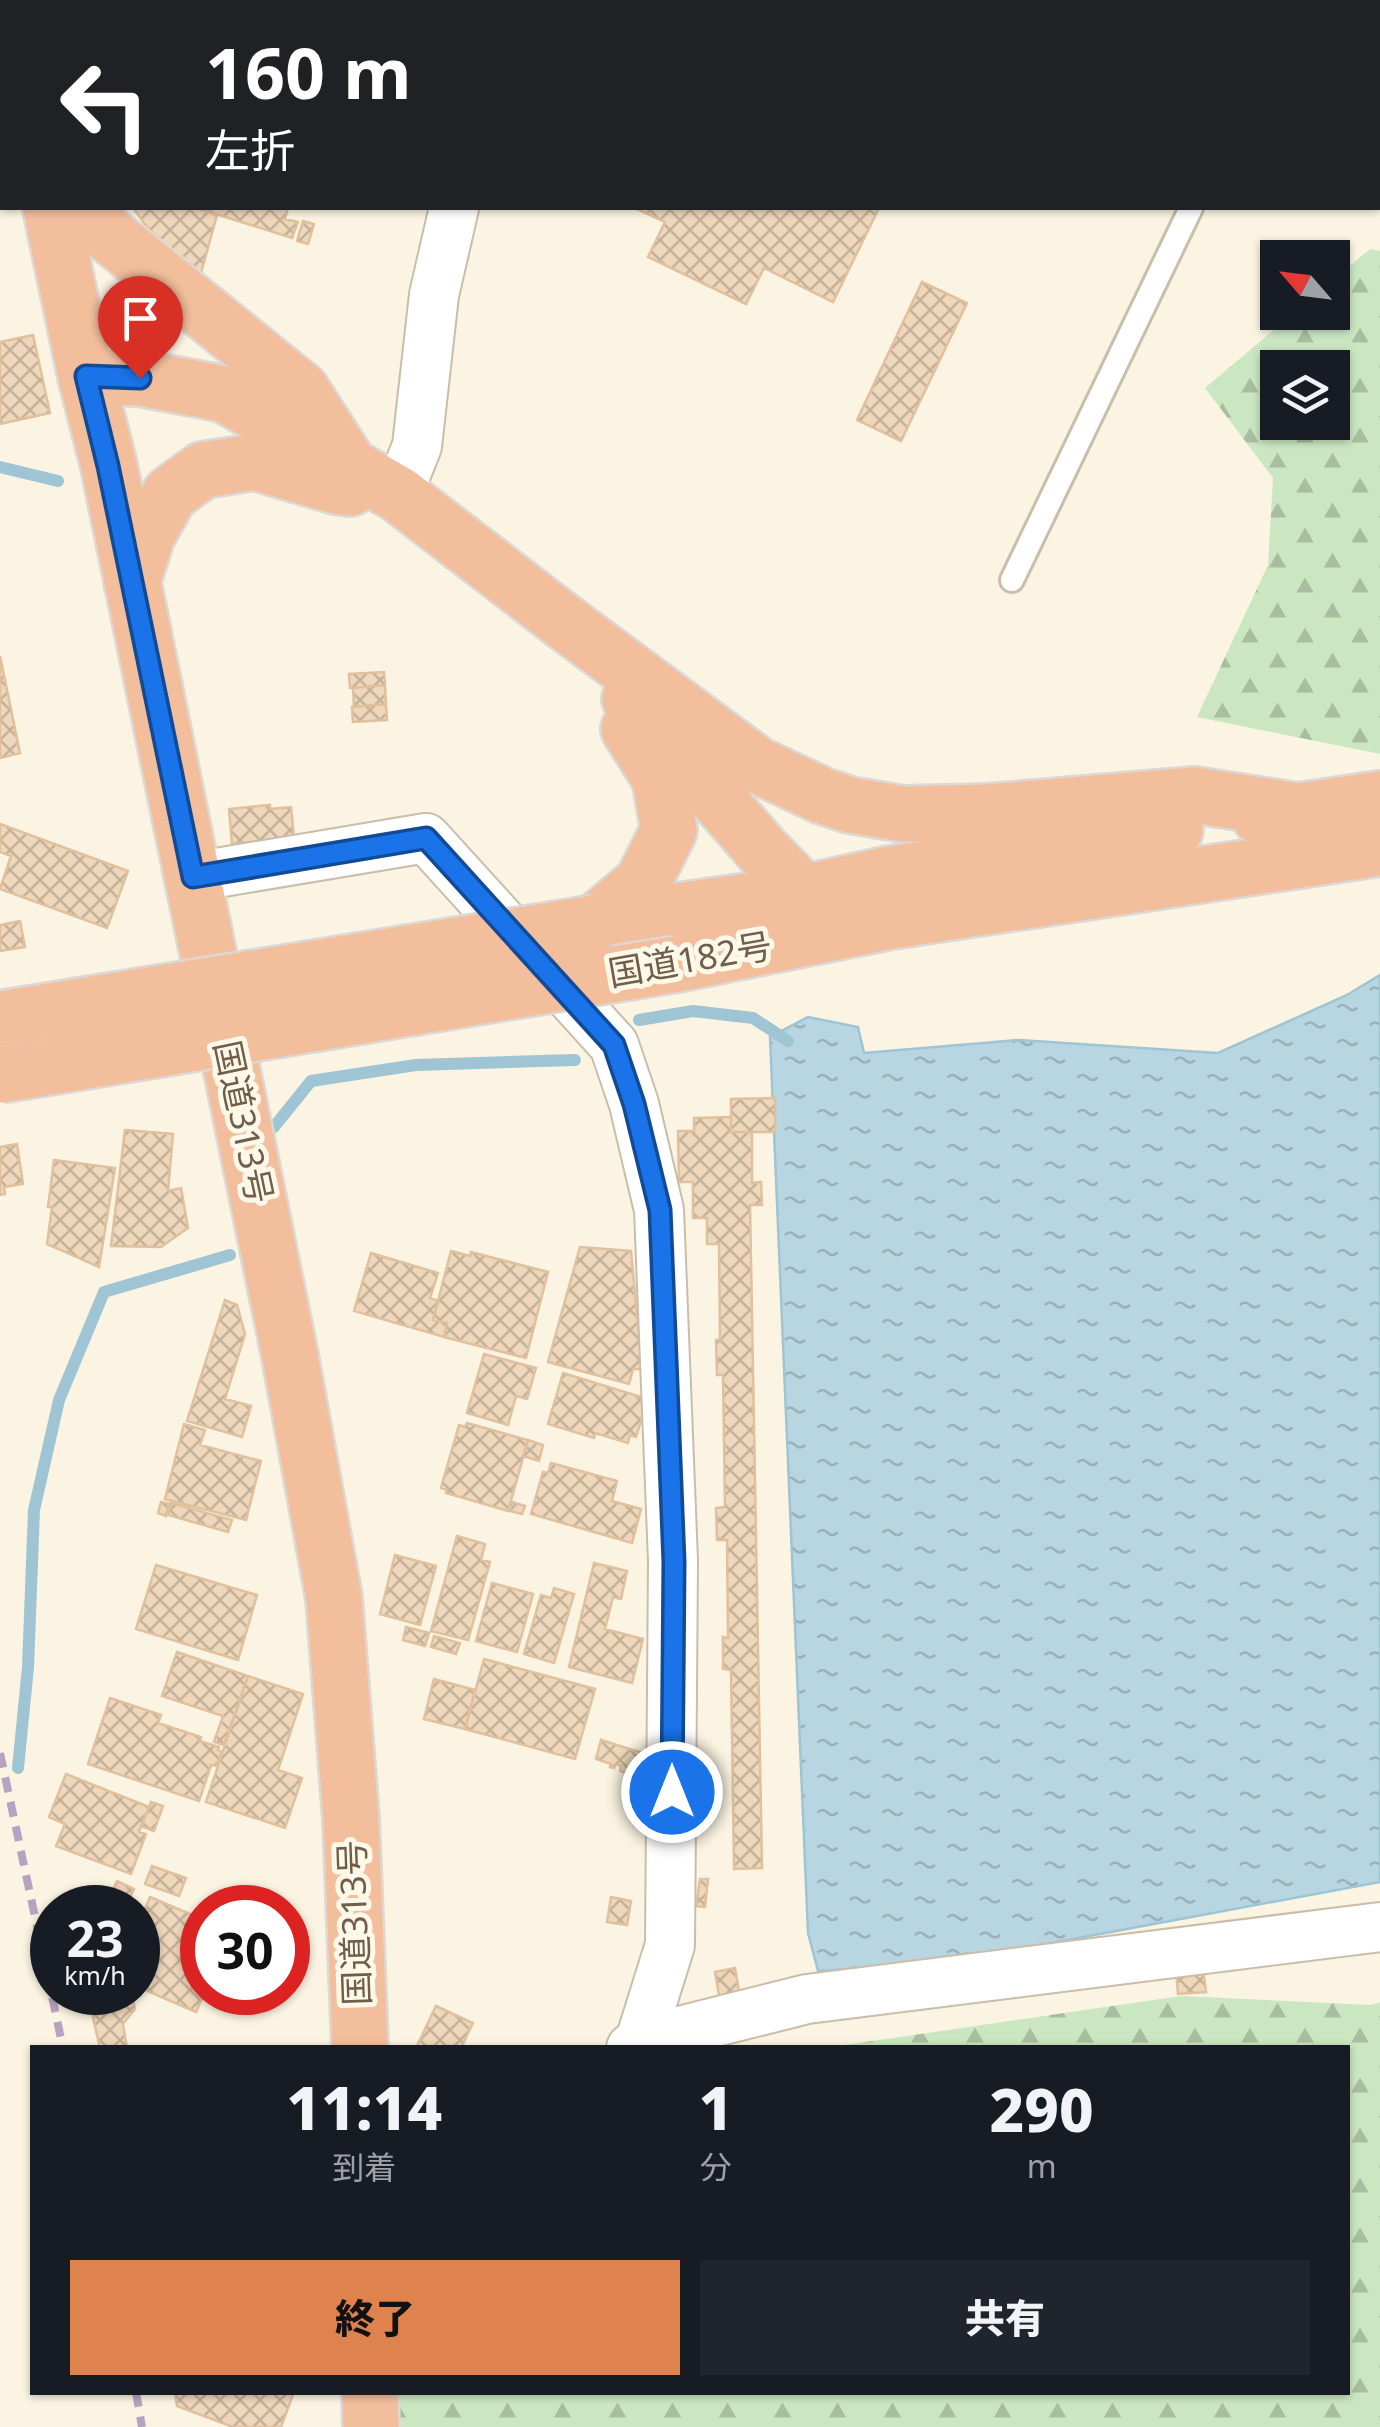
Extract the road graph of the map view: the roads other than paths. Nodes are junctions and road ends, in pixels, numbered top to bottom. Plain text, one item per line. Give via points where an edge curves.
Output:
1 (51, 210) edge
2 (84, 210) edge
3 (454, 210) edge
4 (1189, 210) edge
5 (86, 376) junction
6 (350, 466) junction
7 (398, 494) junction
8 (1012, 580) dead end
9 (132, 582) junction
10 (563, 621) junction
11 (1380, 799) edge
12 (1297, 811) junction
13 (1380, 848) edge
14 (193, 877) junction
15 (808, 916) junction
16 (596, 923) junction
17 (0, 1019) edge
18 (0, 1075) edge
19 (1380, 1927) edge
20 (635, 2044) edge
21 (360, 2045) edge
22 (370, 2395) edge
23 (371, 2427) edge

1 - 5 highway, 国道313号
2 - 6 highway via 300,390
3 - 7 street via 434,295 417,446
4 - 8 lane
5 - 6 highway via 140,378 224,394
5 - 9 highway, 国道313号
6 - 7 highway
7 - 9 highway via 336,486 255,462 203,470 170,494 146,536
7 - 10 highway
9 - 14 highway, 国道313号
10 - 12 highway via 757,765 850,805 946,814 1194,794
10 - 15 highway via 763,851
10 - 16 highway via 660,778 669,830 643,882
11 - 12 highway, 国道182号
12 - 15 highway, 国道182号 via 885,875
13 - 15 highway, 国道182号 via 890,921
14 - 20 street via 426,838 614,1045 660,1210 674,1562 670,1945
14 - 21 highway, 国道313号 via 334,1598
15 - 16 highway, 国道182号
15 - 18 highway, 国道182号, bridge via 676,964
16 - 17 highway, 国道182号, bridge
19 - 20 street via 807,2000
22 - 23 highway

